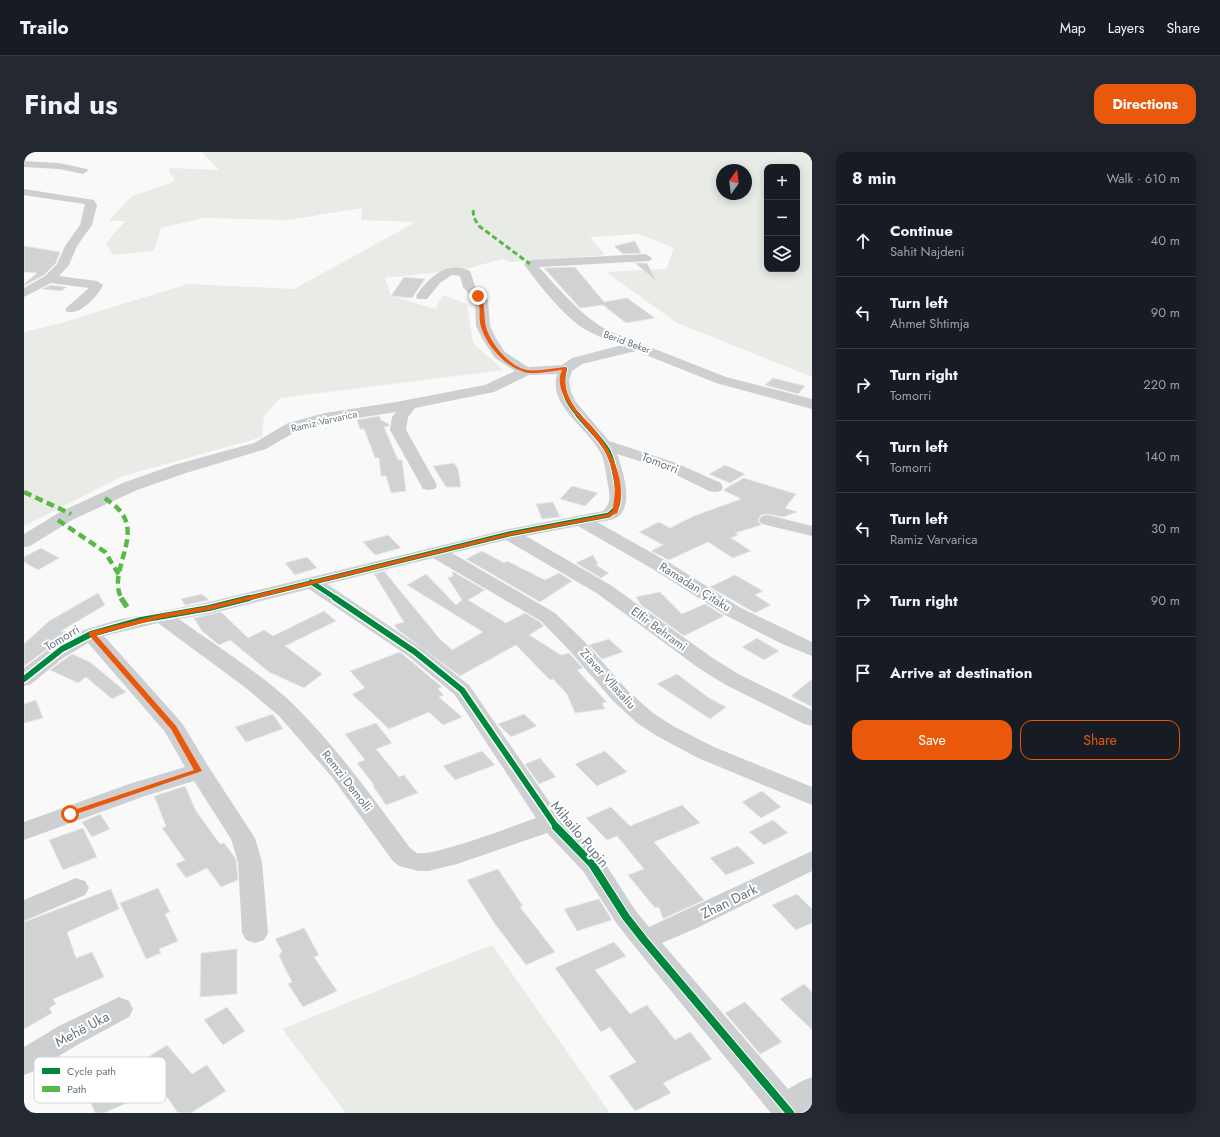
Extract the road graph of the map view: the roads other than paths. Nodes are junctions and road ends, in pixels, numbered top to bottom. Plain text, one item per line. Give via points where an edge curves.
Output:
1 (24, 164) edge
2 (83, 171) dead end
3 (24, 192) edge
4 (646, 258) dead end
5 (49, 279) junction
6 (24, 293) edge
7 (422, 296) dead end
8 (72, 309) dead end
9 (638, 346) junction
10 (565, 369) junction
11 (526, 371) junction
12 (812, 404) edge
13 (409, 405) junction
14 (603, 444) junction
15 (429, 485) dead end
16 (715, 487) dead end
17 (580, 520) junction
18 (768, 520) dead end
19 (812, 531) edge
20 (508, 534) junction
21 (24, 542) edge
22 (436, 552) junction
23 (311, 582) junction
24 (162, 616) junction
25 (91, 634) junction
26 (812, 650) edge
27 (24, 679) edge
28 (812, 719) edge
29 (199, 771) junction
30 (812, 797) edge
31 (551, 822) junction
32 (24, 832) edge
33 (812, 860) edge
34 (76, 888) dead end
35 (24, 911) edge
36 (255, 933) dead end
37 (644, 940) junction
38 (119, 1009) dead end
39 (24, 1062) edge
40 (812, 1090) edge
41 (788, 1110) edge

1 - 2 street via 59,166
3 - 5 street via 45,197 84,200 91,205 86,225 71,246 63,266
4 - 9 street, Berid Beker via 530,264 586,324 604,334
5 - 6 street
5 - 8 street via 97,285 93,292
7 - 11 street via 441,275 457,271 466,274 469,287 481,300 483,326 490,340 500,355
9 - 10 street, Ramiz Varvarica via 577,361
9 - 12 street, Berid Beker via 716,379
10 - 11 street, Ramiz Varvarica
10 - 14 street, Tomorri via 562,382 571,406
11 - 13 street, Ramiz Varvarica via 489,389
13 - 15 street via 400,417 398,430
13 - 21 street, Ramiz Varvarica via 326,418 294,426 260,446 132,486 66,516
14 - 16 street, Tomorri via 670,466
14 - 17 street, Tomorri via 609,453 618,485 617,507 615,512 609,515
17 - 20 street, Tomorri
17 - 26 street, Ramadan Çitaku via 663,567 734,612
18 - 19 street
20 - 22 street, Tomorri
20 - 28 street, Elfir Behrami via 605,590 720,672
22 - 23 street, Tomorri
22 - 30 street, Ziaver Vllasaliu via 552,620 624,700 665,732 720,760
23 - 24 street, Tomorri via 209,608
23 - 31 street, Mihailo Pupin via 415,652 462,690
24 - 25 street, Tomorri
24 - 31 street, Remzi Demolli via 287,711 340,771 401,854 408,859 428,862 448,857
25 - 27 street, Tomorri via 52,656
25 - 29 street via 174,728
29 - 32 street via 137,790
29 - 36 street via 243,838 250,862
31 - 37 street, Mihailo Pupin via 592,864
33 - 37 street, Zhan Dark
34 - 35 street
37 - 41 street, Mihailo Pupin
38 - 39 street, Mehë Uka
40 - 41 street, Mihailo Pupin

